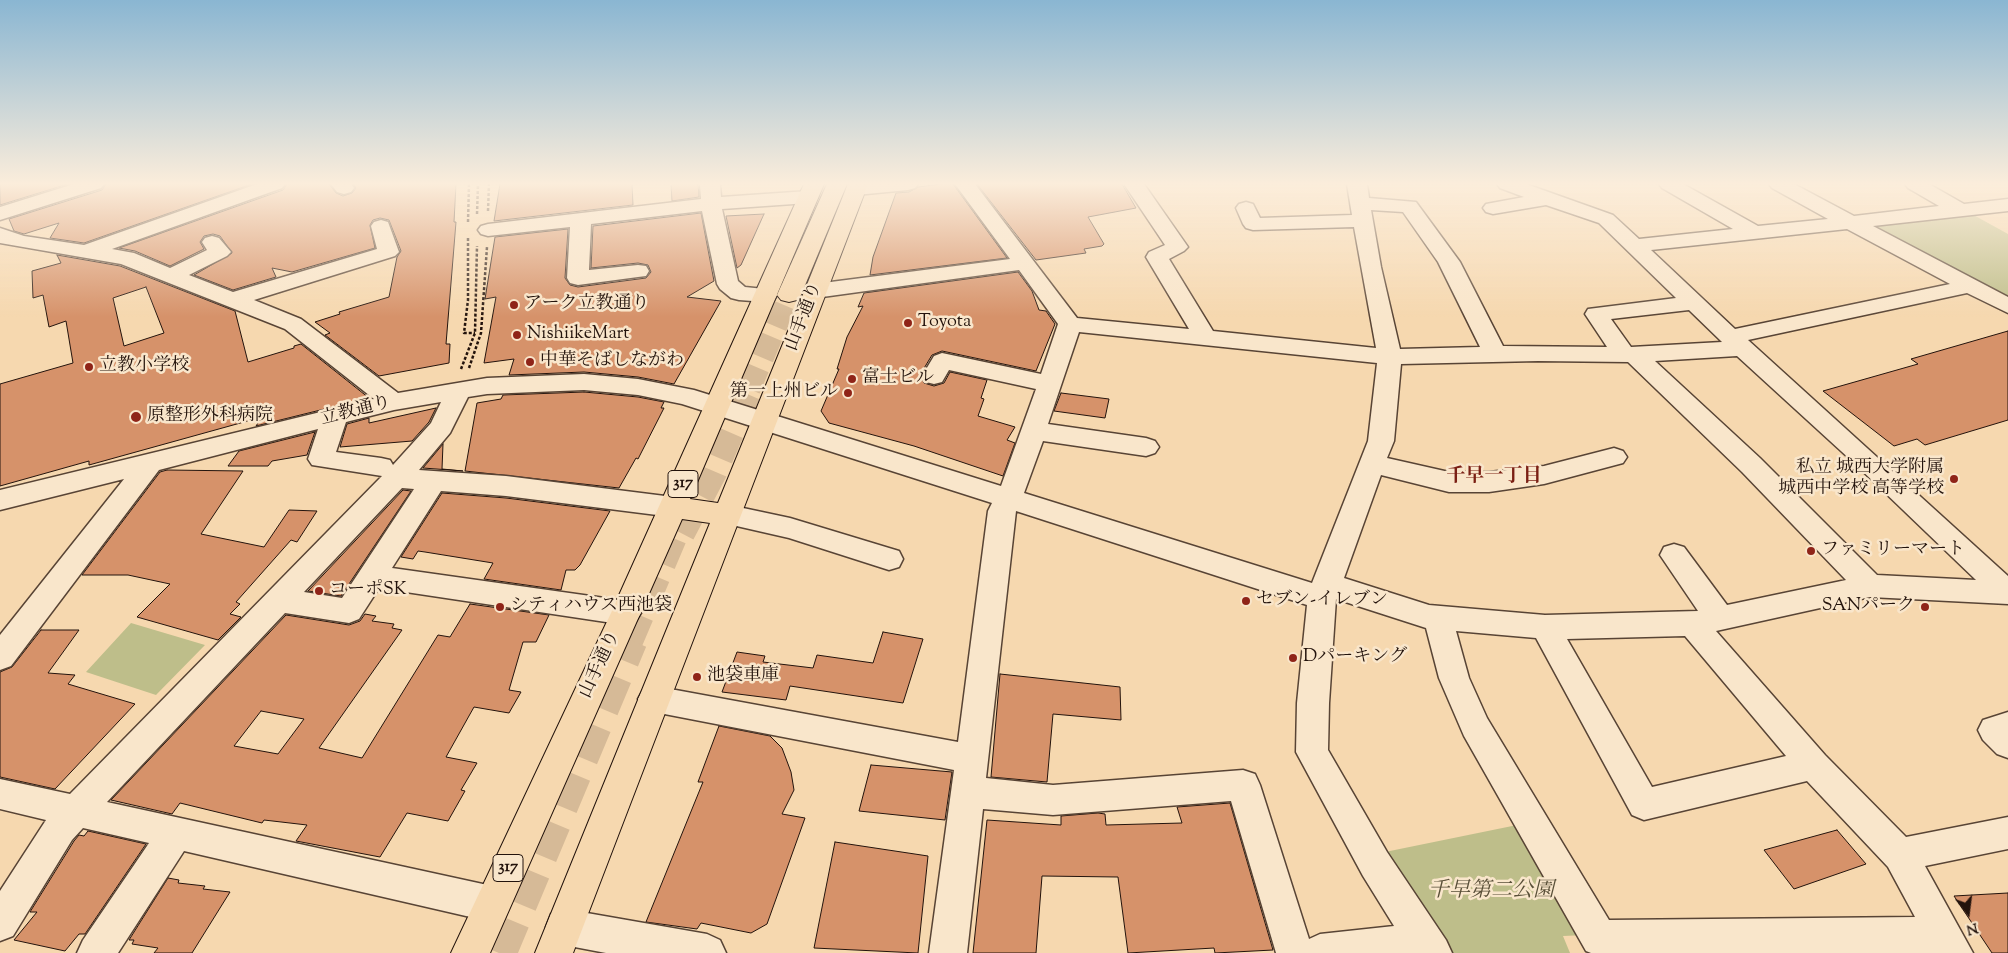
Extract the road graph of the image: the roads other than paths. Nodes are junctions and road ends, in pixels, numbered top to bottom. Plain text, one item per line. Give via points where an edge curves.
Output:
1 (140, 228) edge
2 (382, 228) edge
3 (501, 228) edge
4 (581, 228) edge
5 (718, 228) edge
6 (799, 228) edge
7 (822, 228) edge
8 (836, 228) edge
9 (999, 228) edge
10 (1165, 228) edge
11 (1364, 228) edge
12 (1425, 228) edge
13 (1616, 228) edge
14 (1747, 228) edge
15 (1784, 228) edge
16 (1863, 228) edge
17 (488, 230) road end
18 (1753, 232) junction
19 (0, 234) edge
20 (212, 242) dead end
21 (1634, 246) junction
22 (85, 252) junction
23 (1026, 263) junction
24 (638, 271) dead end
25 (170, 276) junction
26 (1970, 286) junction
27 (815, 291) junction
28 (778, 295) junction
29 (232, 300) junction
30 (1694, 303) junction
31 (2008, 306) edge
32 (1070, 324) junction
33 (1205, 338) junction
34 (1736, 343) junction
35 (1495, 354) junction
36 (1629, 355) junction
37 (1390, 357) junction
38 (934, 376) dead end
39 (1050, 384) junction
40 (460, 390) junction
41 (394, 402) junction
42 (717, 406) junction
43 (335, 417) junction
44 (765, 422) junction
45 (1033, 431) junction
46 (1146, 447) dead end
47 (1614, 457) dead end
48 (151, 462) junction
49 (1372, 464) junction
50 (388, 472) junction
51 (434, 480) junction
52 (1007, 498) junction
53 (0, 500) edge
54 (673, 507) junction
55 (728, 515) junction
56 (1674, 555) dead end
57 (889, 559) dead end
58 (371, 576) junction
59 (1870, 586) junction
60 (1324, 591) junction
61 (2008, 593) edge
62 (278, 600) junction
63 (626, 613) junction
64 (1438, 618) junction
65 (1706, 621) junction
66 (1545, 628) junction
67 (0, 657) edge
68 (654, 699) junction
69 (2008, 726) edge
70 (2008, 744) edge
71 (972, 759) junction
72 (1814, 765) junction
73 (967, 792) junction
74 (0, 794) edge
75 (61, 808) junction
76 (2008, 833) edge
77 (176, 834) junction
78 (1900, 855) junction
79 (492, 904) junction
80 (0, 923) edge
81 (559, 940) edge
82 (1747, 944) edge
83 (1949, 944) edge
84 (1429, 947) edge
85 (96, 953) edge
86 (470, 953) edge
87 (707, 953) edge
88 (948, 953) edge
89 (1295, 953) edge
90 (1320, 953) edge

1 - 22 street
2 - 29 street via 388,252
3 - 17 street
4 - 24 street via 578,278
5 - 28 street via 728,284 739,293
6 - 28 main road, 山手通り / 317
7 - 28 main road
8 - 27 main road, 山手通り
9 - 23 street
10 - 33 street via 1177,246 1158,257
11 - 37 street
12 - 35 street via 1449,262
13 - 21 street
14 - 18 street
15 - 18 street
16 - 26 street
18 - 21 street
19 - 22 street via 5,238
20 - 25 street via 220,252
21 - 30 street
22 - 25 street via 126,258
23 - 27 street
23 - 32 street
25 - 29 street
26 - 31 street
26 - 34 street
27 - 44 main road, 山手通り
28 - 42 main road, 山手通り / 317
29 - 41 street via 293,324
30 - 34 street
30 - 36 street via 1596,314
32 - 33 street
32 - 39 street
33 - 37 street
34 - 36 street
34 - 61 street
35 - 36 street
35 - 37 street
36 - 59 street via 1751,465
37 - 49 street via 1381,441
38 - 39 street via 942,361
39 - 45 street
40 - 41 street, 立教通り
40 - 42 street, 立教通り via 584,382 638,387
40 - 50 street via 441,427 417,456
41 - 43 street, 立教通り
42 - 44 street, 立教通り
42 - 54 main road, 山手通り / 317
43 - 48 street, 立教通り
43 - 50 street via 321,459
44 - 52 street, 立教通り
44 - 55 main road, 山手通り
45 - 46 street
45 - 52 street via 1016,482
47 - 49 street via 1544,475 1489,482 1449,482
48 - 53 street, 立教通り
48 - 67 street
49 - 60 street
50 - 51 street
50 - 62 street
51 - 54 street via 610,497
51 - 58 street
52 - 60 street, 立教通り
52 - 71 street via 1002,511
54 - 55 main road
54 - 63 main road, 山手通り / 317
55 - 57 street via 790,528
55 - 68 main road, 山手通り
56 - 65 street
58 - 62 street via 349,611
58 - 63 street
59 - 61 street, 立教通り
59 - 65 street, 立教通り
60 - 64 street, 立教通り
60 - 84 street via 1313,703 1312,752 1375,864
62 - 75 street
63 - 79 main road, 山手通り / 317
64 - 66 street, 立教通り
64 - 82 street via 1454,678 1475,726 1599,938
65 - 66 street, 立教通り
65 - 72 street
66 - 72 street via 1644,804
68 - 71 street
68 - 81 main road, 山手通り
69 - 70 street via 1994,730
71 - 73 street
72 - 78 street
73 - 88 street
73 - 89 street via 1053,800 1243,785
74 - 75 street
75 - 77 street
75 - 80 street via 60,829
76 - 78 street
77 - 79 street
77 - 85 street
78 - 83 street
79 - 86 main road, 山手通り / 317
81 - 87 street
82 - 83 street
84 - 90 street

